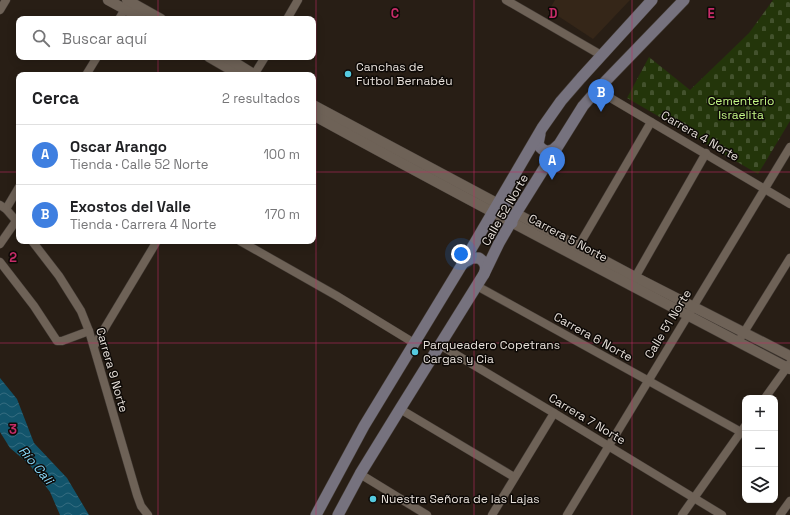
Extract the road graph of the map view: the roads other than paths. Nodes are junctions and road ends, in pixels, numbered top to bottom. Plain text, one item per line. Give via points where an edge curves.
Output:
1 (6, 0) edge
2 (108, 0) edge
3 (298, 0) edge
4 (506, 0) edge
5 (652, 0) edge
6 (684, 0) edge
7 (128, 3) edge
8 (0, 10) edge
9 (121, 16) edge
10 (140, 16) edge
11 (155, 16) edge
12 (289, 16) edge
13 (601, 55) junction
14 (94, 60) edge
15 (214, 60) edge
16 (231, 60) edge
17 (263, 60) edge
18 (88, 72) edge
19 (235, 72) edge
20 (250, 72) edge
21 (257, 72) edge
22 (597, 90) junction
23 (316, 108) edge
24 (316, 117) edge
25 (651, 122) junction
26 (542, 128) junction
27 (559, 144) junction
28 (790, 147) edge
29 (706, 153) junction
30 (766, 188) junction
31 (16, 191) edge
32 (790, 204) edge
33 (3, 206) edge
34 (498, 208) junction
35 (511, 219) junction
36 (16, 222) edge
37 (16, 224) edge
38 (0, 244) edge
39 (34, 244) edge
40 (155, 244) edge
41 (245, 244) edge
42 (578, 247) junction
43 (790, 258) edge
44 (0, 262) edge
45 (463, 263) junction
46 (484, 274) junction
47 (633, 281) junction
48 (477, 286) junction
49 (693, 306) junction
50 (687, 316) junction
51 (89, 330) junction
52 (744, 332) junction
53 (738, 342) junction
54 (414, 343) junction
55 (440, 345) junction
56 (94, 346) junction
57 (790, 356) edge
58 (789, 366) edge
59 (648, 382) junction
60 (767, 395) edge
61 (400, 409) junction
62 (554, 413) junction
63 (742, 429) edge
64 (742, 430) edge
65 (610, 446) junction
66 (360, 474) junction
67 (514, 477) junction
68 (694, 498) junction
69 (790, 501) edge
70 (322, 503) junction
71 (148, 515) edge
72 (316, 515) edge
73 (327, 515) edge
74 (338, 515) edge
75 (426, 515) edge
76 (492, 515) edge
77 (567, 515) edge
78 (682, 515) edge
79 (722, 515) edge
80 (780, 515) edge

1 - 8 street
2 - 7 street
3 - 12 street
4 - 13 street
5 - 13 main road, Calle 52 Norte
6 - 22 main road, Calle 52 Norte
7 - 9 street
7 - 10 street
7 - 11 street
13 - 26 main road, Calle 52 Norte
14 - 18 street
15 - 19 street
16 - 20 street
17 - 21 street
22 - 25 street, Carrera 4 Norte
22 - 27 main road, Calle 52 Norte via 583,106
23 - 34 street via 458,182
24 - 34 street
25 - 29 street, Carrera 4 Norte
25 - 42 street
26 - 27 main road via 538,140 541,148 552,151
26 - 34 main road, Calle 52 Norte
27 - 35 main road, Calle 52 Norte
28 - 30 street, Calle 51 Norte
29 - 30 street, Carrera 4 Norte
29 - 47 street
30 - 32 street, Carrera 4 Norte
30 - 49 street, Calle 51 Norte
31 - 33 street
33 - 36 street
34 - 35 main road
34 - 45 main road, Calle 52 Norte
35 - 42 street, Carrera 5 Norte
35 - 46 main road, Calle 52 Norte
35 - 47 street, Carrera 5 Norte
37 - 38 street
39 - 51 street, Carrera 9 Norte via 60,276
40 - 56 street
41 - 54 street
42 - 47 street, Carrera 5 Norte
43 - 52 street
44 - 51 street via 57,341
45 - 46 main road via 478,258 485,265
45 - 54 main road, Calle 52 Norte
46 - 48 main road, Calle 52 Norte
47 - 49 street, Carrera 5 Norte
47 - 50 street, Carrera 5 Norte
48 - 55 main road, Calle 52 Norte
48 - 59 street, Carrera 6 Norte
49 - 50 street, Calle 51 Norte
49 - 52 street, Carrera 5 Norte
50 - 53 street, Carrera 5 Norte
50 - 59 street, Calle 51 Norte
51 - 56 street, Carrera 9 Norte
52 - 53 street
52 - 57 street, Carrera 5 Norte
53 - 58 street, Carrera 5 Norte
54 - 70 main road, Calle 52 Norte
55 - 61 main road, Calle 52 Norte
55 - 62 street, Carrera 7 Norte
56 - 71 street, Carrera 9 Norte via 132,481 141,506
58 - 60 street
59 - 63 street, Carrera 6 Norte
59 - 65 street, Calle 51 Norte
61 - 66 main road, Calle 52 Norte
61 - 67 street
62 - 65 street, Carrera 7 Norte
62 - 67 street
64 - 68 street
65 - 68 street, Carrera 7 Norte
65 - 77 street, Calle 51 Norte
66 - 74 main road, Calle 52 Norte
66 - 75 street
67 - 76 street
68 - 78 street
68 - 79 street, Carrera 7 Norte
69 - 80 street
70 - 72 main road, Calle 52 Norte
70 - 73 main road via 323,511

